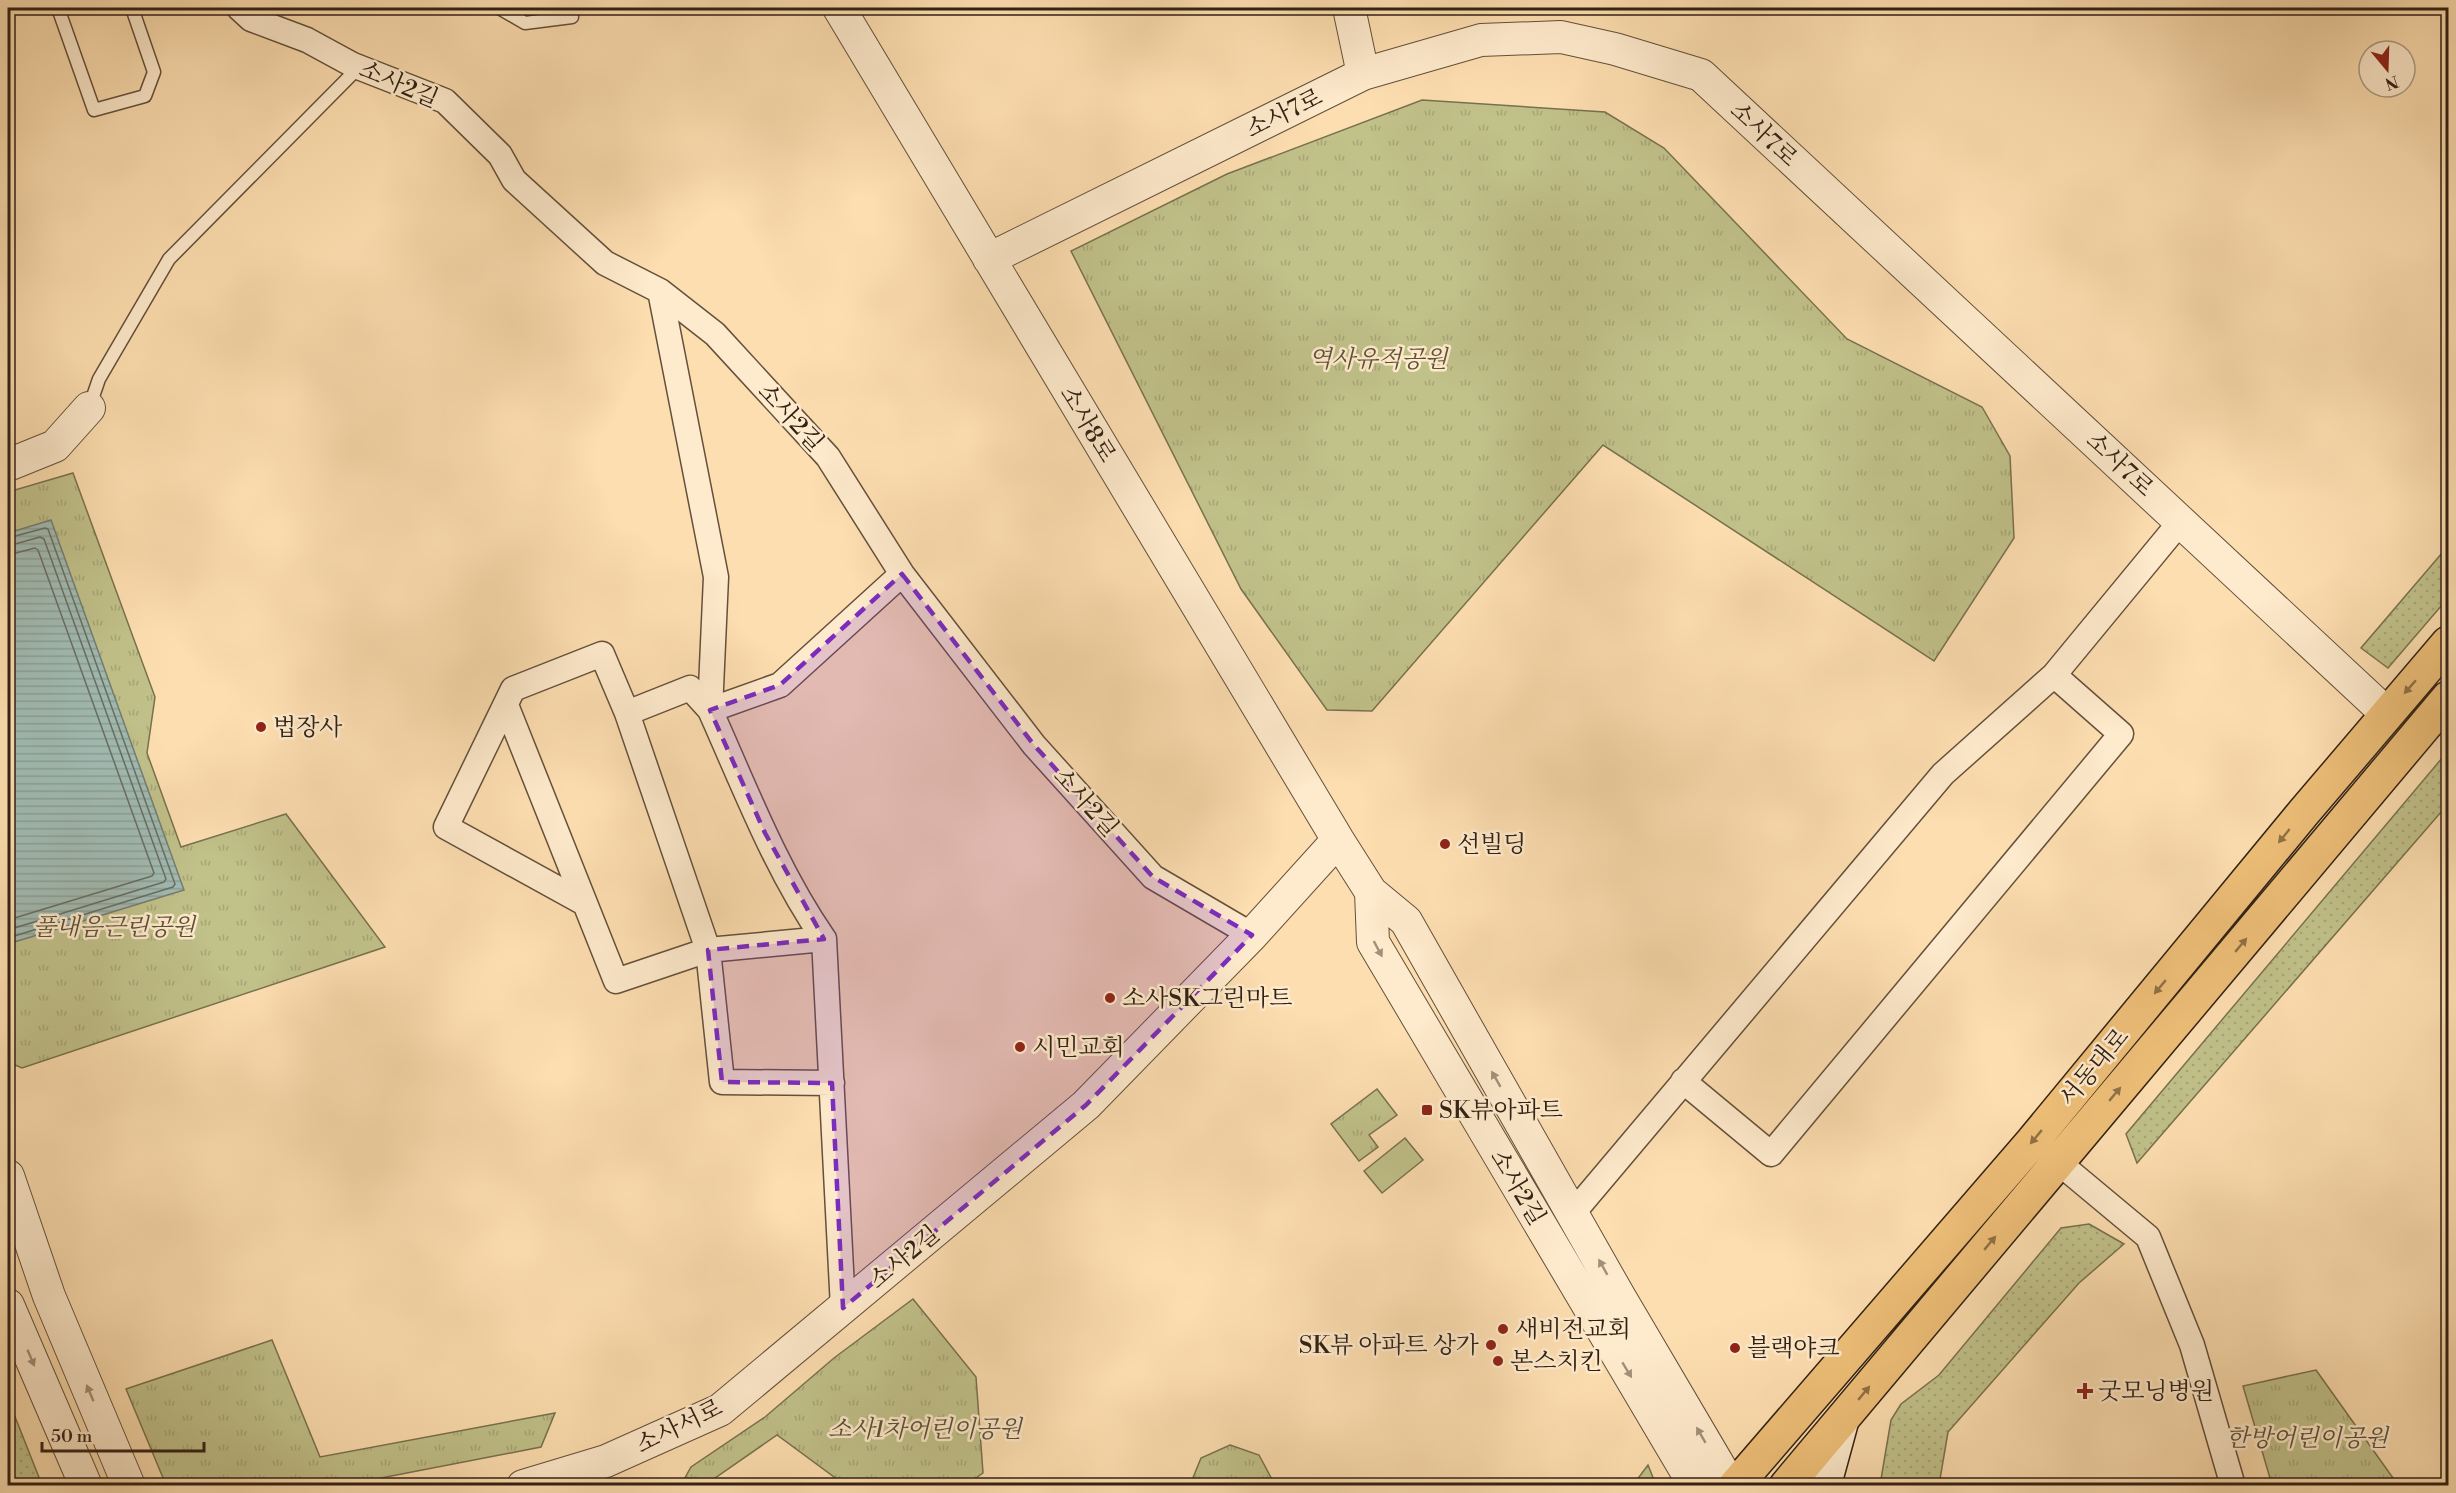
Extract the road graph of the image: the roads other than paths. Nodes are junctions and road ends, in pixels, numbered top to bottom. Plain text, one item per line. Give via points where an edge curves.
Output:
1 (58, 8) edge
2 (132, 8) edge
3 (239, 8) edge
4 (499, 8) edge
5 (839, 8) edge
6 (1349, 8) edge
7 (572, 17) dead end
8 (359, 67) junction
9 (1363, 74) junction
10 (989, 258) junction
11 (660, 291) junction
12 (89, 408) joint
13 (8, 465) edge
14 (2181, 521) junction
15 (902, 574) junction
16 (2448, 643) edge
17 (2054, 675) junction
18 (2448, 698) edge
19 (506, 705) junction
20 (711, 710) junction
21 (627, 713) junction
22 (2387, 714) junction
23 (1338, 840) junction
24 (1371, 892) junction
25 (584, 903) junction
26 (1252, 934) junction
27 (824, 939) junction
28 (708, 950) junction
29 (1683, 1081) junction
30 (832, 1083) junction
31 (2058, 1162) junction
32 (8, 1176) edge
33 (1573, 1214) junction
34 (8, 1305) edge
35 (843, 1308) junction
36 (1842, 1420) junction
37 (86, 1485) edge
38 (129, 1485) edge
39 (523, 1485) edge
40 (1695, 1485) edge
41 (1733, 1485) edge
42 (1786, 1485) edge
43 (1824, 1485) edge
44 (2233, 1485) edge

1 - 2 lane via 94,110 145,96 154,72
3 - 8 street, 소사2길 via 251,19 307,40
4 - 7 lane via 525,23
5 - 10 street, 소사8로
6 - 9 street
8 - 11 street, 소사2길 via 445,101 500,155 514,180 605,263
8 - 12 lane via 169,260 99,379
9 - 10 street, 소사7로
9 - 14 street, 소사7로 via 1481,40 1561,37 1701,75
10 - 23 street, 소사8로
11 - 15 street, 소사2길 via 715,334 828,457
11 - 20 street via 716,577
12 - 13 street via 55,446
14 - 17 street
14 - 22 street, 소사7로
15 - 20 street via 780,684
15 - 26 street, 소사2길 via 1034,745 1153,877
16 -> 22 main road, 서동대로
17 - 29 street via 1944,774
17 - 29 street via 2121,734 1771,1154
31 -> 18 main road, 서동대로
19 - 21 street via 513,689 602,654
19 - 25 street
19 - 25 street via 446,827
20 - 21 street via 690,688
20 - 27 street via 765,833 806,913
21 - 28 street
22 -> 41 main road, 서동대로 via 2032,1142
23 - 24 street, 소사8로
23 - 26 street, 소사2길
33 -> 24 street, 소사2길 via 1406,921
24 -> 40 street, 소사2길 via 1373,942
25 - 28 street via 616,981
26 - 35 street, 소사2길 via 1086,1105
27 - 28 street
27 - 30 street
28 - 30 street via 722,1082
29 - 33 street
30 - 35 street
36 -> 31 main road, 서동대로
31 - 44 street via 2148,1237 2192,1345
38 -> 32 street via 49,1296
41 -> 33 street, 소사2길
34 -> 37 street
35 - 39 street, 소사서로 via 720,1410 606,1461
36 - 42 main road, 서동대로
36 - 43 main road

